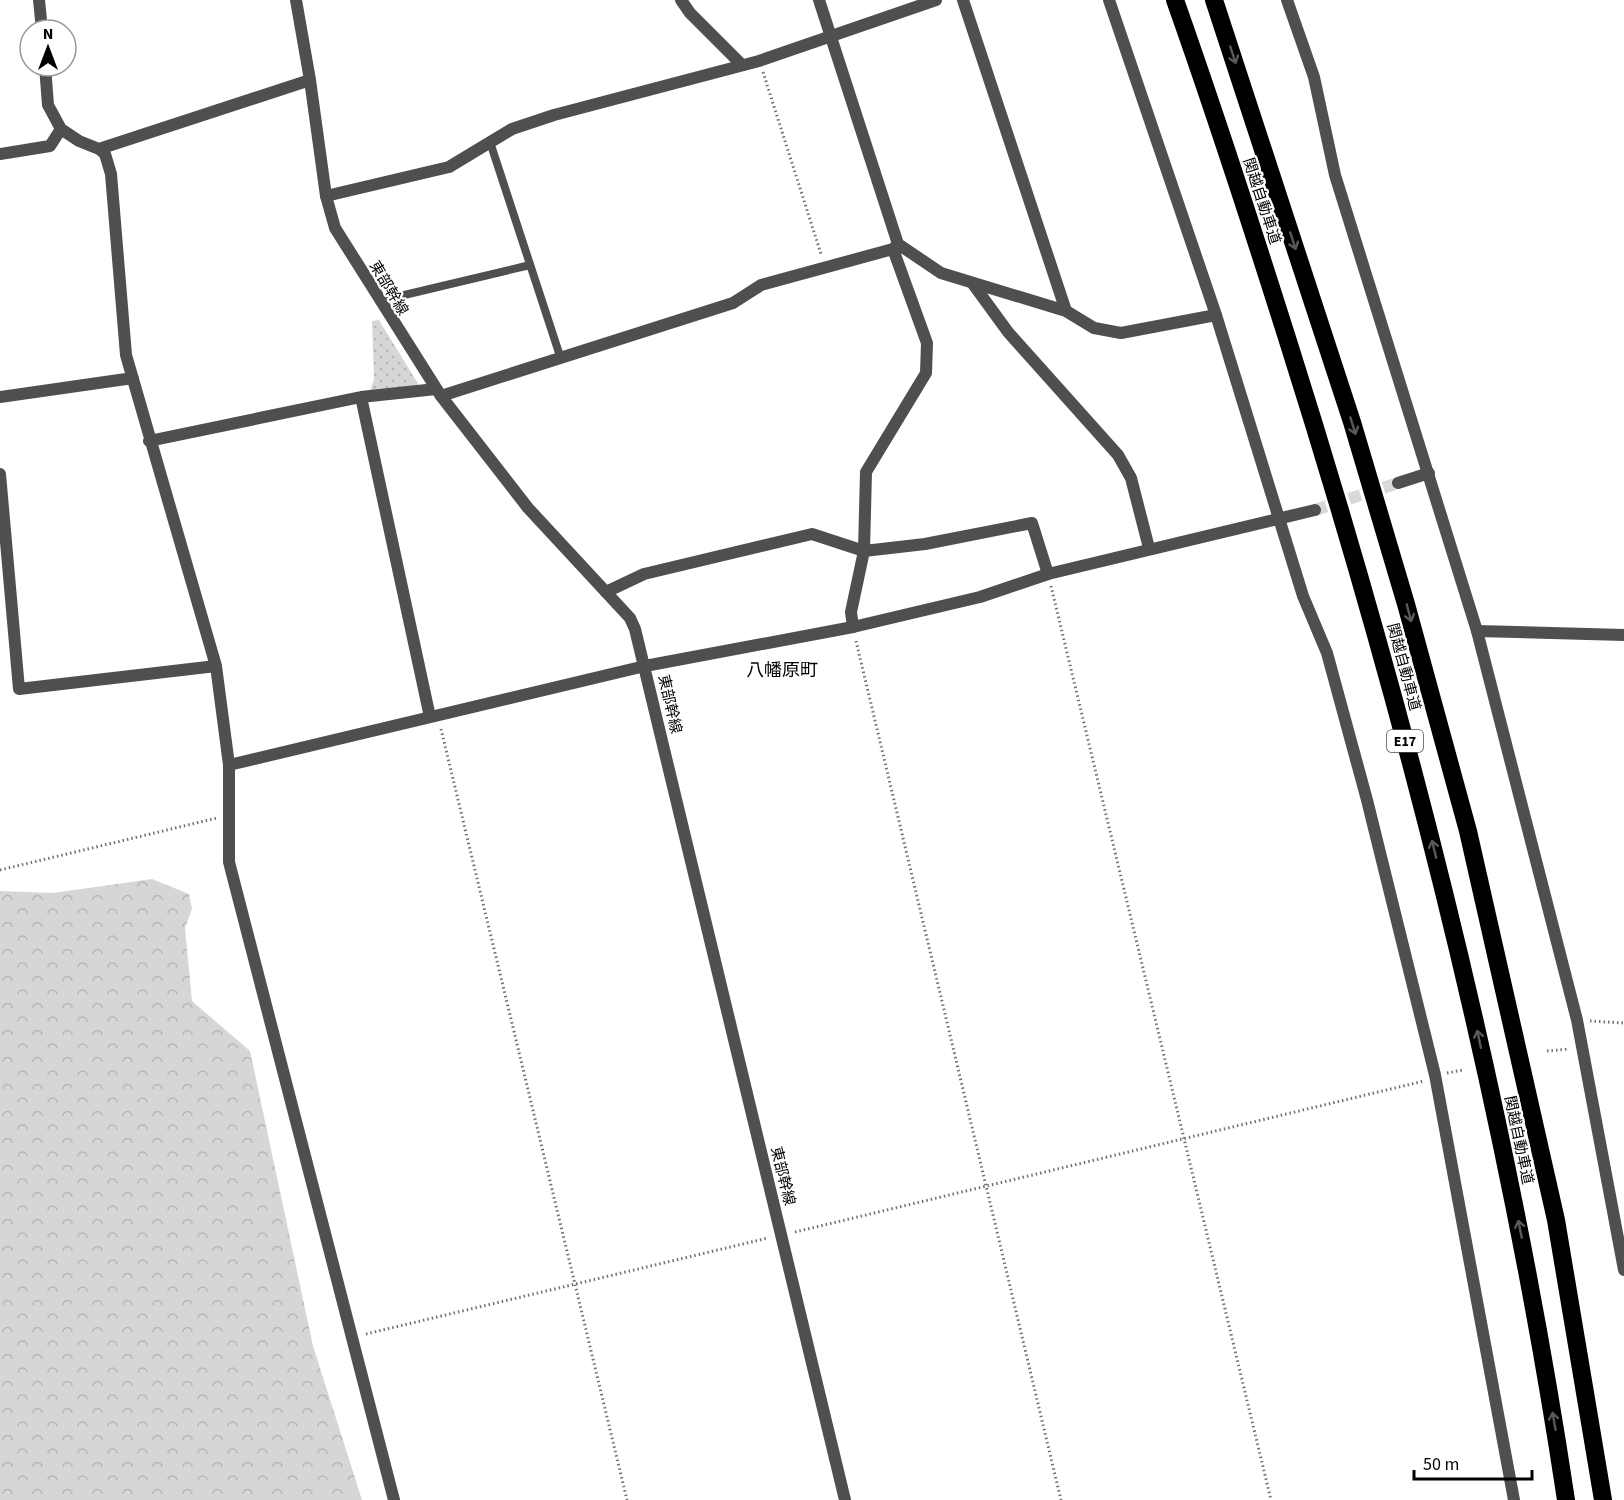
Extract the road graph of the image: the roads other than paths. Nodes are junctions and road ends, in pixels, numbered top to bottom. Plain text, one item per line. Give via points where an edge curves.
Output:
1 (39, 0) edge
2 (296, 0) edge
3 (681, 0) edge
4 (819, 0) edge
5 (936, 0) edge
6 (963, 0) edge
7 (1109, 0) edge
8 (1175, 0) edge
9 (1214, 0) edge
10 (1287, 0) edge
11 (41, 18) edge
12 (831, 36) junction
13 (742, 65) junction
14 (46, 78) edge
15 (310, 80) junction
16 (61, 129) junction
17 (490, 142) junction
18 (99, 149) junction
19 (0, 154) edge
20 (326, 196) junction
21 (896, 246) junction
22 (530, 265) junction
23 (974, 284) junction
24 (380, 301) junction
25 (1066, 311) junction
26 (1216, 315) junction
27 (560, 356) junction
28 (133, 378) junction
29 (438, 393) junction
30 (0, 397) edge
31 (361, 397) junction
32 (149, 441) junction
33 (1429, 473) junction
34 (0, 474) edge
35 (1398, 483) tunnel mouth
36 (1315, 510) tunnel mouth
37 (1280, 518) junction
38 (1149, 548) junction
39 (864, 551) junction
40 (1048, 574) junction
41 (606, 592) junction
42 (853, 627) junction
43 (1477, 631) junction
44 (1624, 635) edge
45 (216, 666) junction
46 (645, 666) junction
47 (434, 716) junction
48 (229, 765) junction
49 (1624, 1270) edge
50 (394, 1500) edge
51 (845, 1500) edge
52 (1514, 1500) edge
53 (1566, 1500) edge
54 (1603, 1500) edge

1 - 11 street
2 - 15 street, 東部幹線
3 - 13 street
4 - 12 street
5 - 12 street
6 - 25 street
7 - 26 street
53 -> 8 highway, 関越自動車道 / E17 via 1520,1225 1431,837 1316,430
9 -> 54 highway, 関越自動車道 / E17 via 1352,422 1468,831 1556,1220
10 - 33 street via 1314,77 1335,175
12 - 13 street
12 - 21 street
13 - 17 street via 554,115 512,129
14 - 16 street via 48,105
15 - 18 street
15 - 20 street, 東部幹線
16 - 18 street
16 - 19 street via 50,146
17 - 20 street via 449,166
17 - 22 lane
18 - 28 street via 105,154 111,174 126,355
20 - 24 street, 東部幹線 via 335,228
21 - 23 street via 941,273
21 - 27 street via 761,285 734,303
21 - 39 street via 927,343 926,373 866,472
22 - 24 lane
22 - 27 lane
23 - 25 street
23 - 38 street via 1008,332 1118,455 1131,478
24 - 29 street, 東部幹線
25 - 26 street via 1094,328 1121,333
26 - 37 street
27 - 29 street
28 - 30 street
28 - 32 street
29 - 31 street
29 - 41 street, 東部幹線 via 528,508
31 - 32 street
31 - 47 street
32 - 45 street
33 - 35 street
33 - 43 street
34 - 45 street via 19,688
36 - 37 street
37 - 38 street
37 - 52 street via 1303,596 1327,653 1435,1075
38 - 40 street
39 - 40 street via 925,544 1032,523
39 - 41 street via 813,534 644,574
39 - 42 street via 851,612
40 - 42 street via 980,597
41 - 46 street, 東部幹線 via 630,618
42 - 46 street
43 - 44 street
43 - 49 street via 1577,1020
45 - 48 street
46 - 47 street
46 - 51 street, 東部幹線
47 - 48 street
48 - 50 street via 229,862

